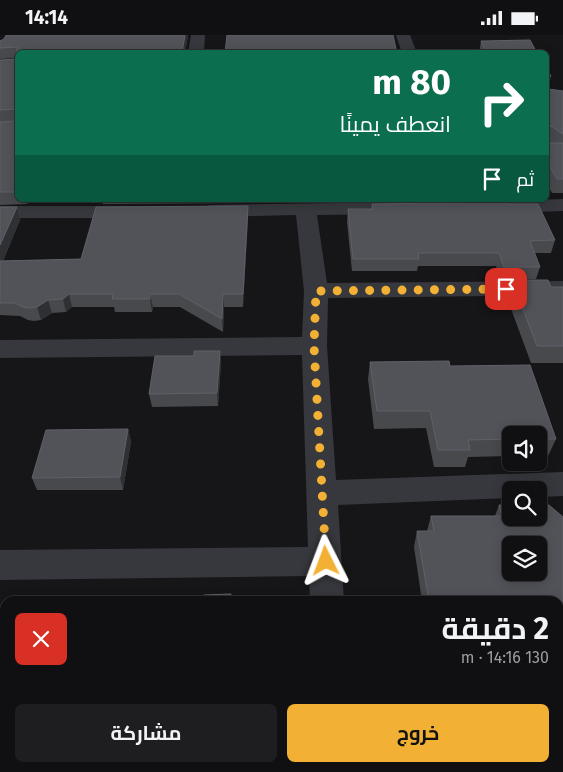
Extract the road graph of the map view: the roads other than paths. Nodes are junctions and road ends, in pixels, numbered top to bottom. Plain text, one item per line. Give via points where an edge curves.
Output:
1 (198, 35) edge
2 (403, 35) edge
3 (196, 50) edge
4 (409, 50) edge
5 (549, 204) edge
6 (484, 207) edge
7 (425, 208) edge
8 (306, 209) junction
9 (187, 211) edge
10 (0, 212) edge
11 (148, 212) edge
12 (563, 288) edge
13 (316, 291) junction
14 (314, 346) junction
15 (0, 349) edge
16 (563, 484) edge
17 (323, 493) junction
18 (326, 561) junction
19 (0, 565) edge
20 (327, 596) edge

1 - 3 street
2 - 4 street
5 - 6 street
7 - 8 street
8 - 9 street
8 - 13 street
10 - 11 street
12 - 13 street
13 - 14 street
14 - 15 street
14 - 17 street
16 - 17 street
17 - 18 street
18 - 19 street
18 - 20 street

